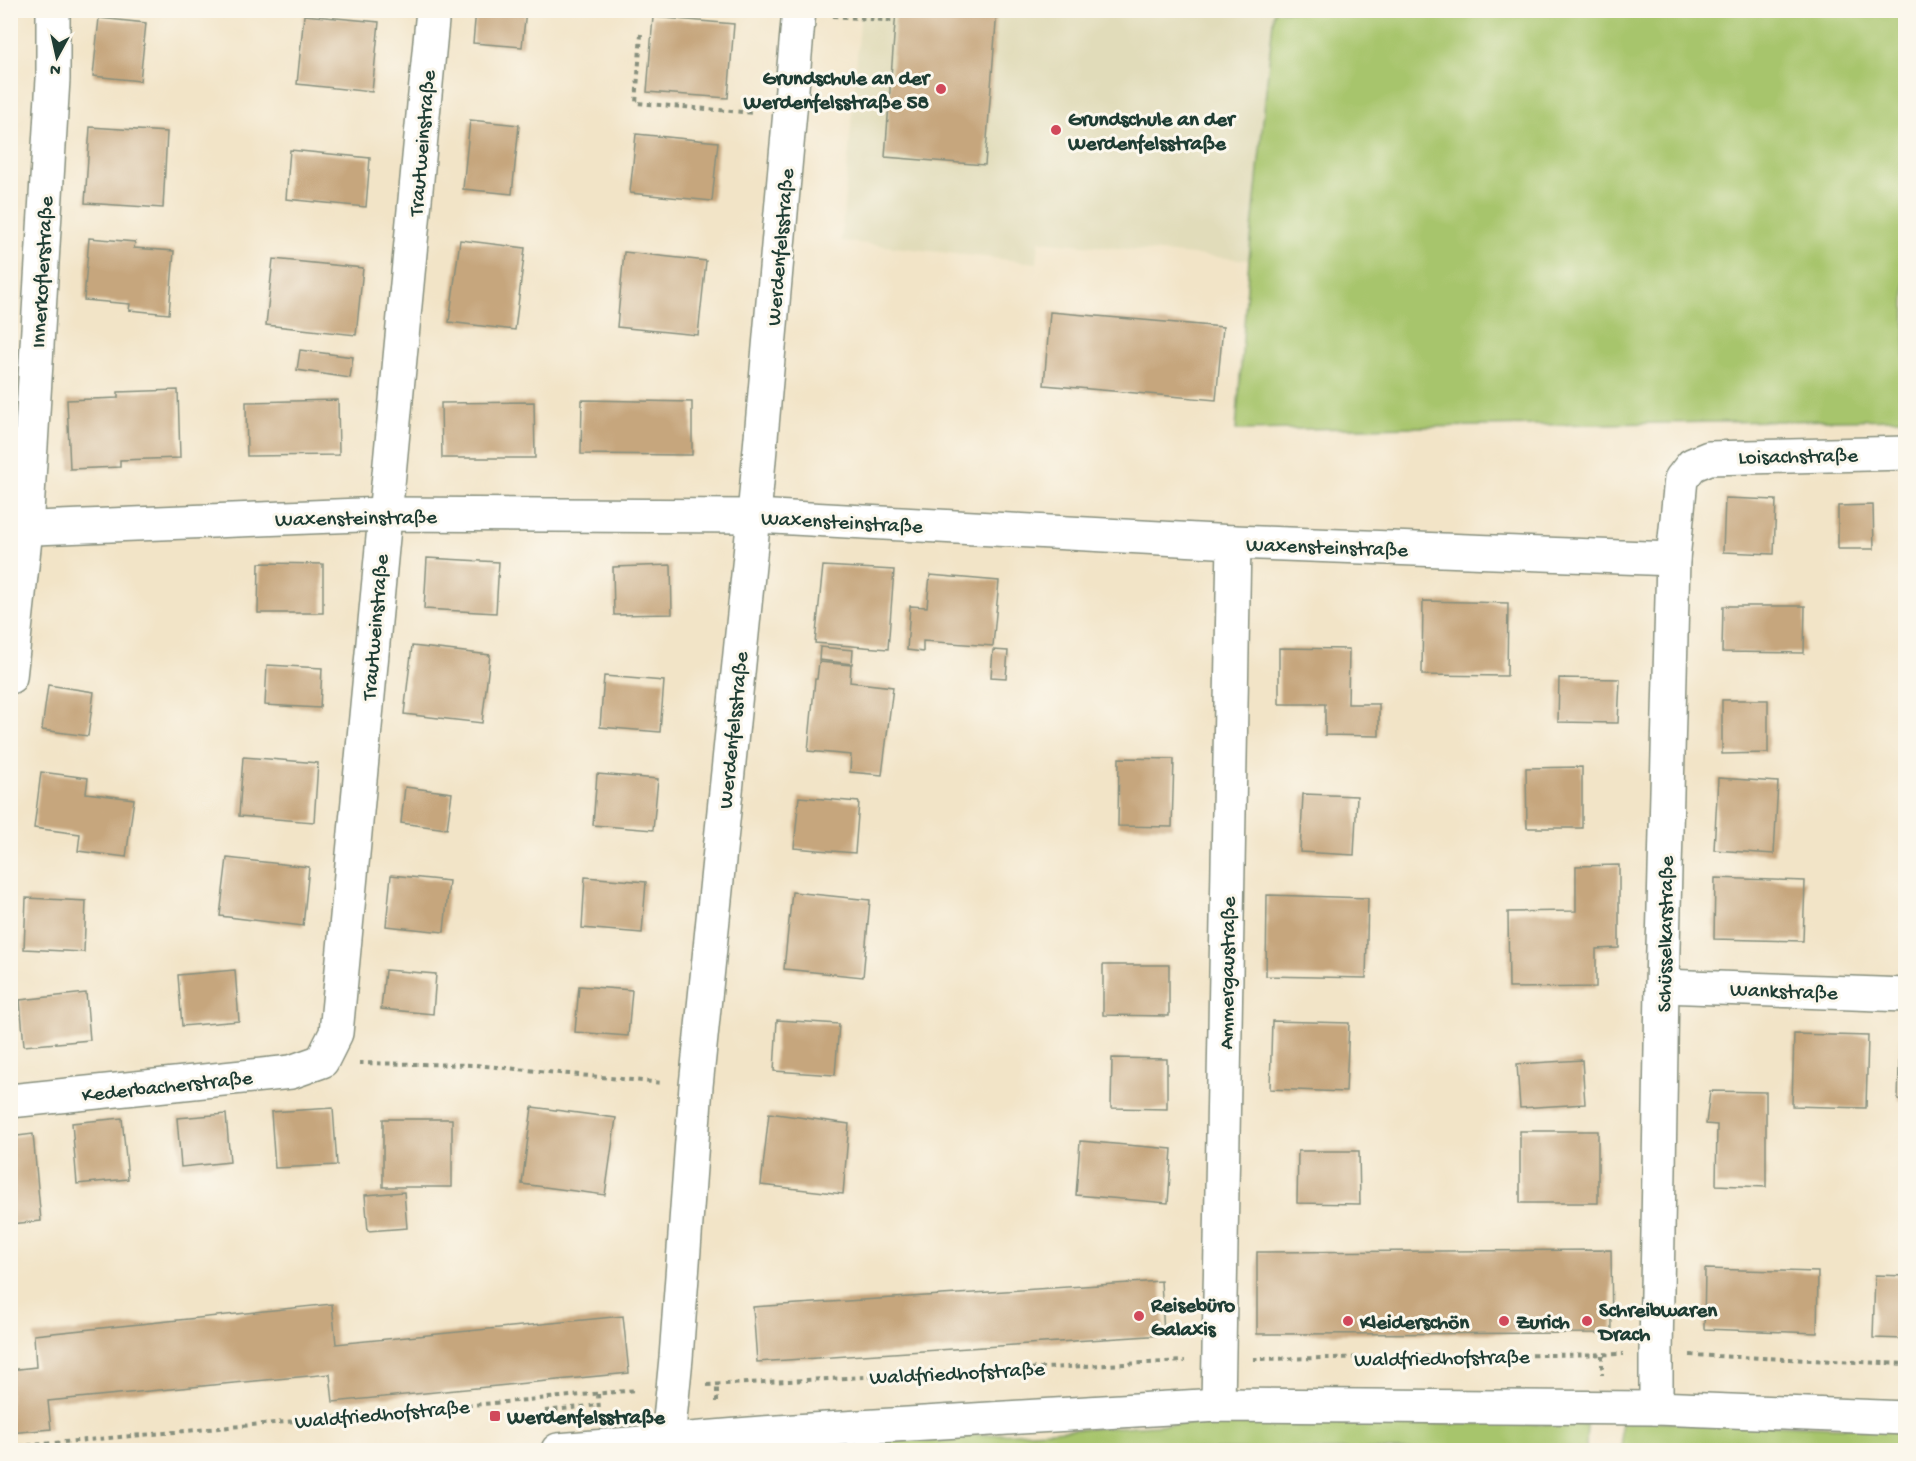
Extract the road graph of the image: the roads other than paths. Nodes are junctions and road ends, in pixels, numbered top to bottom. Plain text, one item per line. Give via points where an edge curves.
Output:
1 (53, 10) edge
2 (433, 10) edge
3 (799, 12) edge
4 (1905, 453) edge
5 (1692, 465) joint
6 (385, 514) junction
7 (754, 516) junction
8 (18, 529) edge
9 (1234, 542) junction
10 (1673, 560) junction
11 (10, 677) edge
12 (1662, 986) junction
13 (1905, 995) edge
14 (322, 1061) joint
15 (10, 1101) edge
16 (1218, 1405) junction
17 (1656, 1408) junction
18 (1905, 1418) edge
19 (667, 1445) edge
20 (558, 1450) edge

1 - 8 street, Innerkoflerstraße via 53,78
2 - 6 street, Trautweinstraße
3 - 7 street, Werdenfelsstraße
4 - 5 street, Loisachstraße via 1709,458
5 - 10 street, Schüsselkarstraße via 1681,479
6 - 7 street, Waxensteinstraße
6 - 8 street, Waxensteinstraße
6 - 14 street, Trautweinstraße via 336,1033
7 - 9 street, Waxensteinstraße
7 - 19 street, Werdenfelsstraße via 696,1086
8 - 11 street, Innerkoflerstraße
9 - 10 street, Waxensteinstraße
9 - 16 street, Ammergaustraße
10 - 12 street, Schüsselkarstraße
12 - 13 street, Wankstraße
12 - 17 street, Schüsselkarstraße
14 - 15 street, Kederbacherstraße via 291,1072
16 - 17 street
16 - 19 street
17 - 18 street
19 - 20 street

